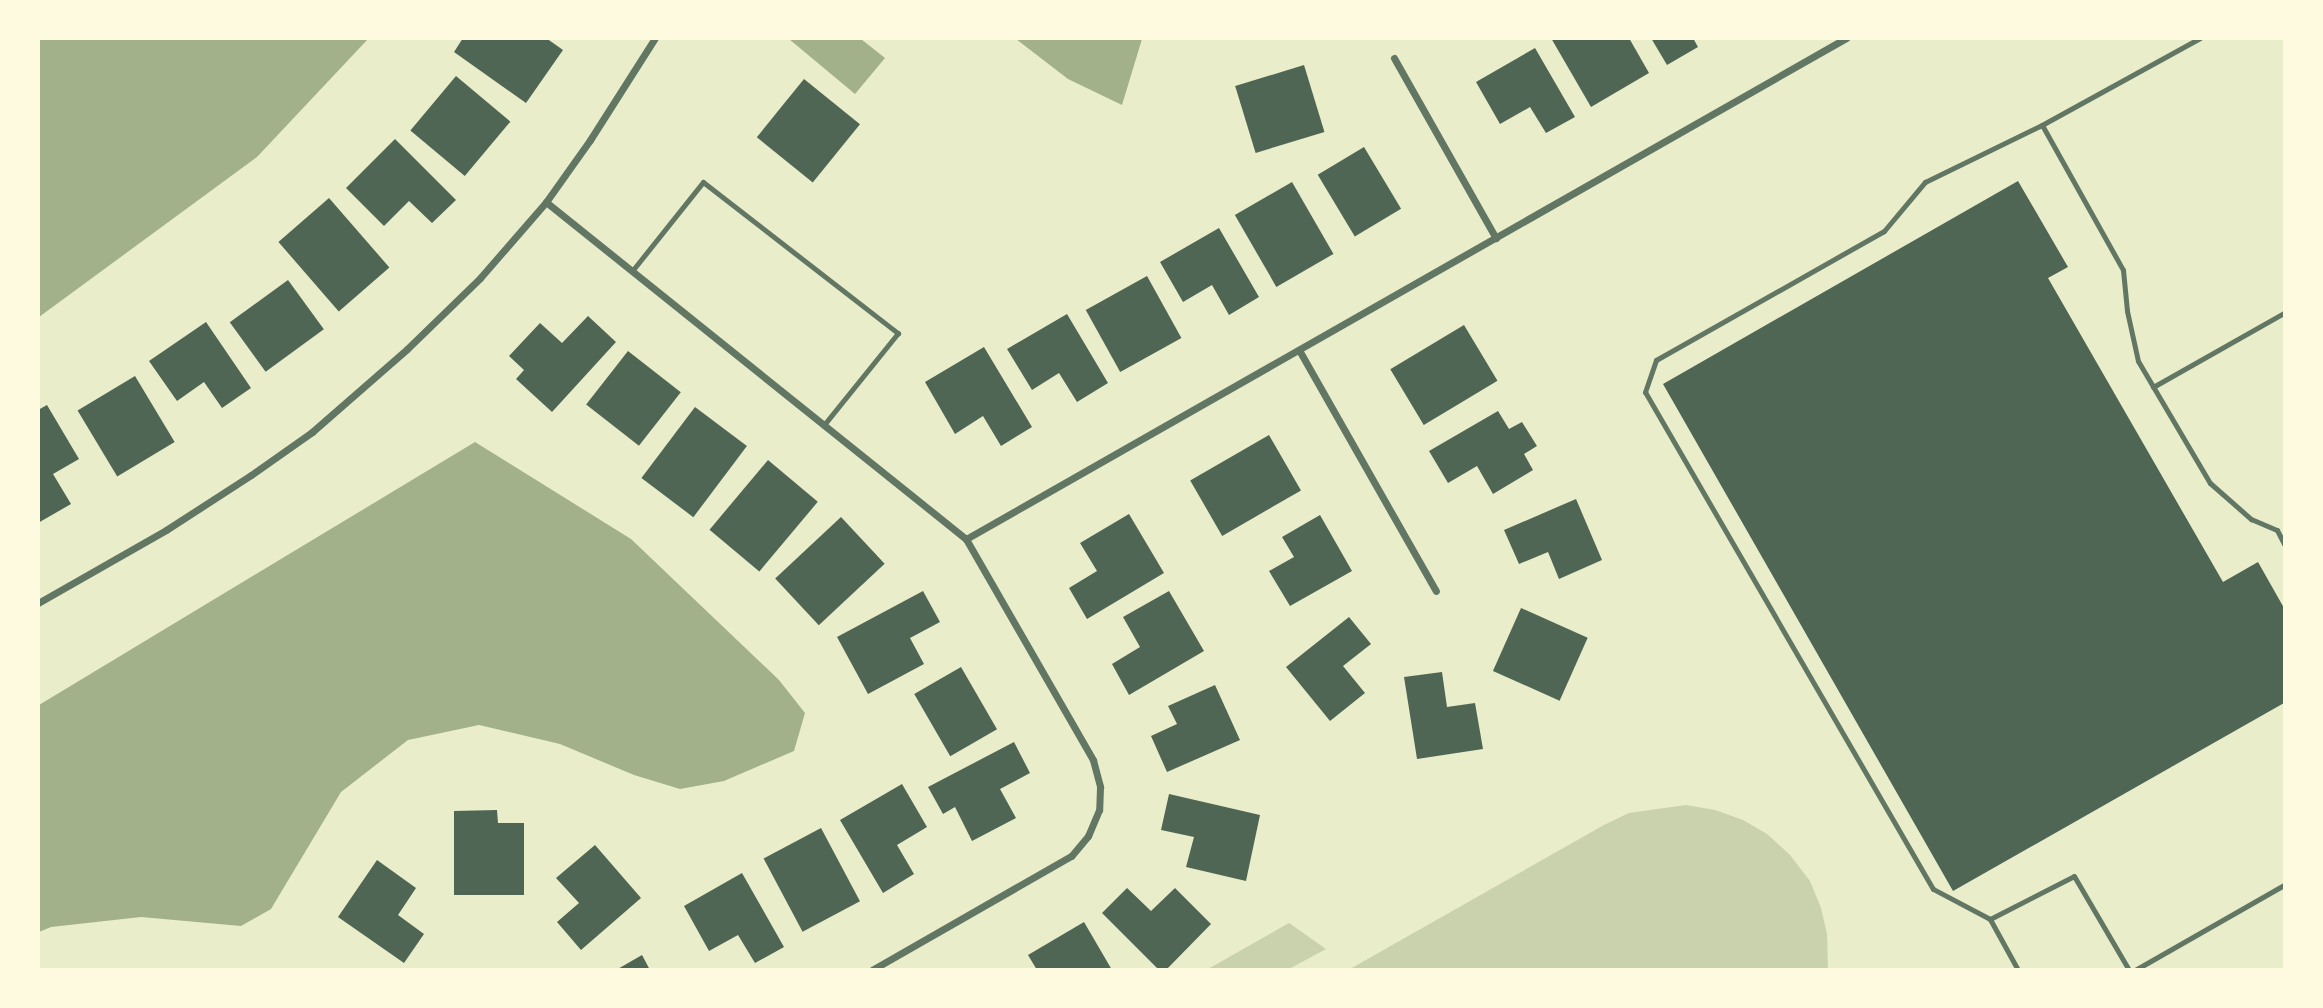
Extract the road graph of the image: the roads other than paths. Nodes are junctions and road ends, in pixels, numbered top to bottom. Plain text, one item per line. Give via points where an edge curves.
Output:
1 (655, 38) edge
2 (1846, 38) edge
3 (2200, 38) edge
4 (1394, 58) dead end
5 (2042, 125) junction
6 (546, 202) junction
7 (1496, 238) junction
8 (632, 271) junction
9 (2284, 313) edge
10 (1299, 350) junction
11 (2153, 387) junction
12 (823, 426) junction
13 (966, 539) junction
14 (2284, 544) edge
15 (1436, 591) dead end
16 (38, 603) edge
17 (2284, 885) edge
18 (1990, 919) junction
19 (872, 970) edge
20 (2018, 970) edge
21 (2129, 970) edge
22 (2135, 970) edge

1 - 6 street
2 - 7 street
3 - 5 lane
4 - 7 street
5 - 11 lane via 2123,270 2138,361
5 - 18 lane via 1925,181 1884,231 1656,360 1645,392 1933,890
6 - 8 street
6 - 16 street via 480,278 312,432 166,530
7 - 10 street
8 - 12 street
8 - 12 lane via 703,182 898,333
9 - 11 lane
10 - 13 street
10 - 15 street
11 - 14 lane via 2210,483 2251,519 2277,530
12 - 13 street
13 - 19 street via 1093,760 1100,787 1099,810 1088,836 1071,856
17 - 22 lane
18 - 20 lane
18 - 21 lane via 2074,876

